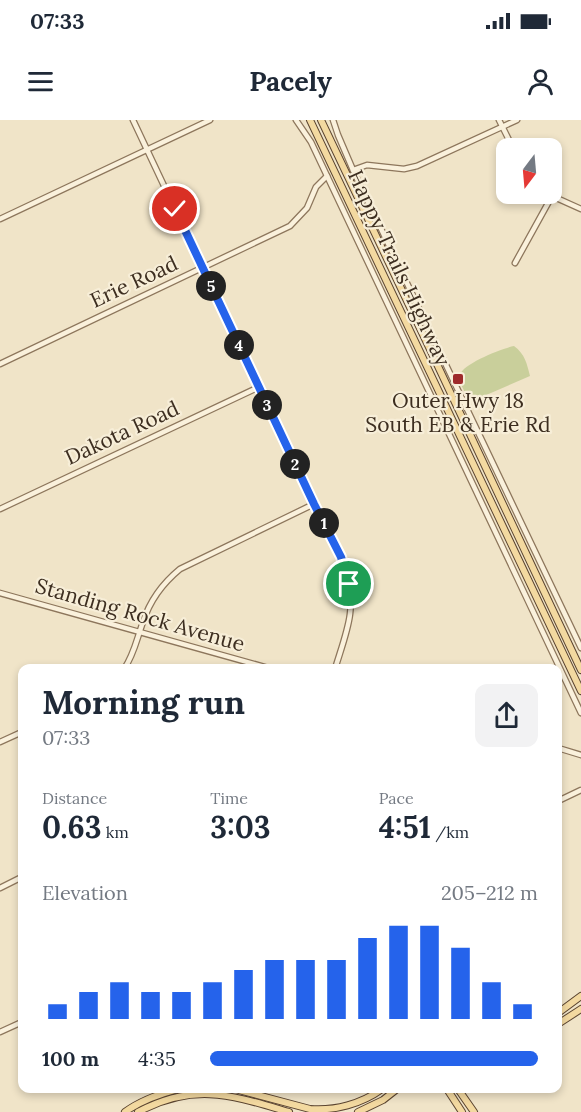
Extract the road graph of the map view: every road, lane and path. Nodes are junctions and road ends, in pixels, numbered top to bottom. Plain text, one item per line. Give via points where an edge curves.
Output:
1 (133, 120) edge
2 (210, 120) edge
3 (296, 120) edge
4 (310, 120) edge
5 (321, 120) edge
6 (333, 120) edge
7 (499, 120) edge
8 (517, 120) edge
9 (502, 127) junction
10 (508, 138) edge
11 (147, 150) junction
12 (353, 170) junction
13 (327, 176) junction
14 (562, 200) edge
15 (545, 204) edge
16 (581, 209) edge
17 (0, 219) edge
18 (515, 263) dead end
19 (202, 268) junction
20 (0, 364) edge
21 (259, 387) junction
22 (314, 504) junction
23 (0, 509) edge
24 (0, 593) edge
25 (139, 632) junction
26 (581, 648) edge
27 (127, 664) edge
28 (254, 664) edge
29 (336, 664) edge
30 (558, 664) edge
31 (581, 670) edge
32 (562, 673) edge
33 (581, 691) edge
34 (581, 713) edge
35 (18, 734) edge
36 (0, 742) edge
37 (562, 749) edge
38 (581, 754) edge
39 (581, 790) edge
40 (562, 799) edge
41 (18, 879) edge
42 (0, 888) edge
43 (581, 996) edge
44 (581, 1009) edge
45 (562, 1010) edge
46 (562, 1021) edge
47 (18, 1024) edge
48 (0, 1032) edge
49 (162, 1093) edge
50 (250, 1093) edge
51 (376, 1093) edge
52 (393, 1093) edge
53 (450, 1093) edge
54 (461, 1093) edge
55 (125, 1112) edge
56 (138, 1112) edge
57 (289, 1112) edge
58 (358, 1112) edge
59 (462, 1112) edge
60 (474, 1112) edge

1 - 11 street
2 - 11 street
3 - 13 street
4 - 33 main road, Happy Trails Highway
5 - 31 main road, Happy Trails Highway
6 - 12 street
7 - 9 street
8 - 9 street
9 - 10 street
9 - 12 street via 417,166 404,169 367,165
11 - 17 street
11 - 19 street
12 - 26 street
13 - 19 street, Erie Road via 290,226
13 - 30 street
14 - 16 street
15 - 18 street
19 - 20 street, Erie Road
19 - 21 street
21 - 22 street
21 - 23 street, Dakota Road
22 - 25 street via 180,569 153,600
22 - 29 street via 341,557 349,584 350,614
24 - 25 street, Standing Rock Avenue
25 - 27 street
25 - 28 street, Standing Rock Avenue
32 - 34 street
35 - 36 street
37 - 38 street
39 - 40 street
41 - 42 street
43 - 45 main road
44 - 46 main road
47 - 48 street
49 - 55 main road
50 - 51 main road via 321,1110 352,1104
52 - 58 main road
53 - 59 main road
54 - 60 main road
56 - 57 main road via 163,1101 198,1094 237,1097

